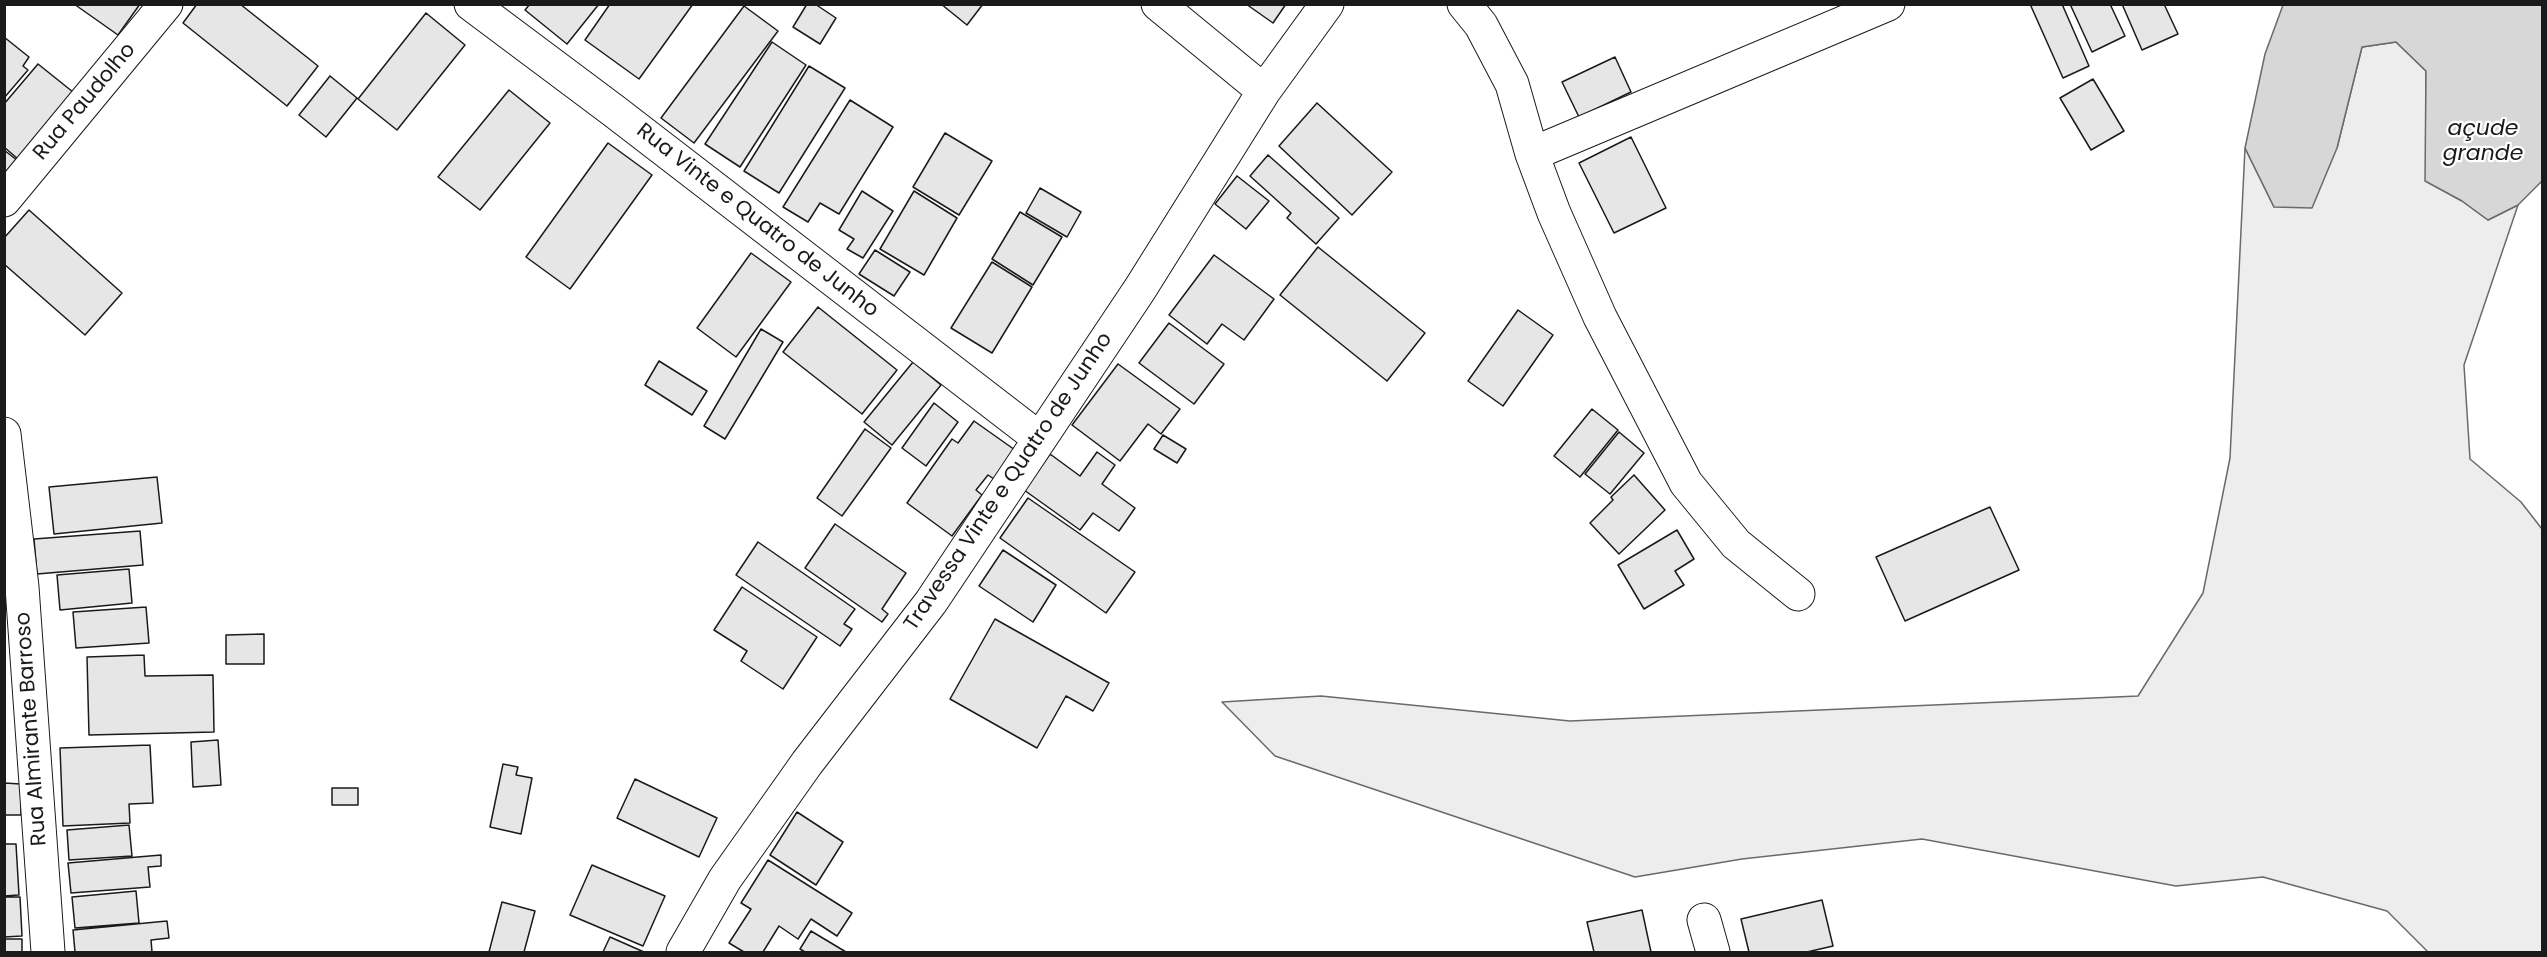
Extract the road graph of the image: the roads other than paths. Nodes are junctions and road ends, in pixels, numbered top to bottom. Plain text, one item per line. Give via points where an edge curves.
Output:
1 (166, 4) edge
2 (471, 4) edge
3 (1158, 4) edge
4 (1327, 4) edge
5 (1464, 4) edge
6 (1888, 4) edge
7 (1264, 91) junction
8 (1532, 154) junction
9 (4, 200) edge
10 (4, 434) edge
11 (1040, 439) junction
12 (1798, 594) dead end
13 (1704, 920) dead end
14 (48, 952) edge
15 (683, 952) edge
16 (1713, 952) edge

1 - 9 street, Rua Paudolho
2 - 11 street, Rua Vinte e Quatro de Junho
3 - 7 street
4 - 7 street, Travessa Vinte e Quatro de Junho
5 - 8 street via 1481,25 1512,84
6 - 8 street
7 - 11 street, Travessa Vinte e Quatro de Junho
8 - 12 street via 1600,317 1686,483 1736,543
10 - 14 street, Rua Almirante Barroso via 22,587
11 - 15 street, Travessa Vinte e Quatro de Junho via 931,602 807,763 725,879
13 - 16 street

